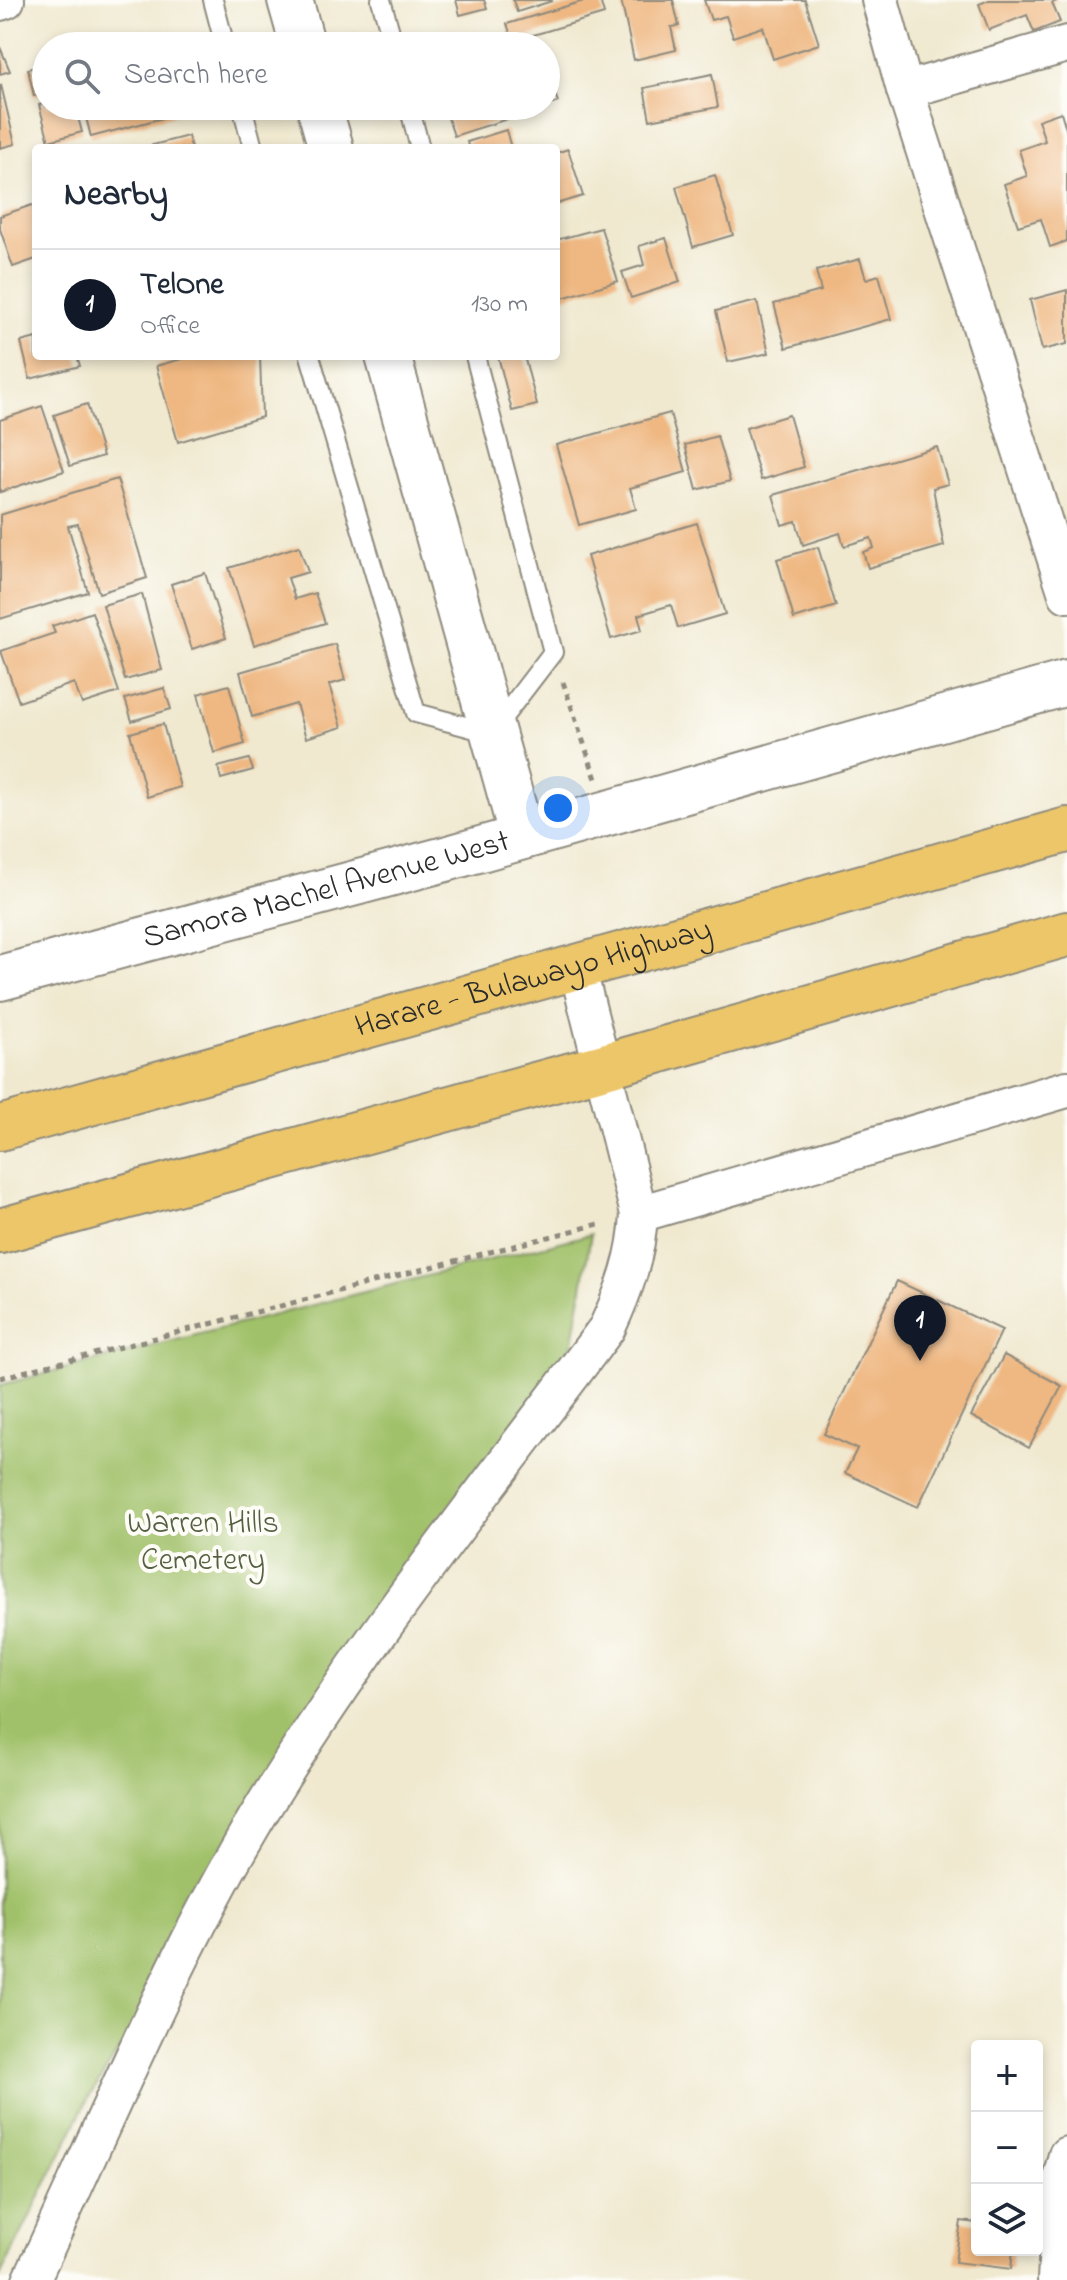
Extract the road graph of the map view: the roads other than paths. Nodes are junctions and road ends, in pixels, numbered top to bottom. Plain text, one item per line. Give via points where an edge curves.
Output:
1 (213, 0) edge
2 (290, 0) edge
3 (381, 0) edge
4 (880, 0) edge
5 (221, 32) edge
6 (299, 32) edge
7 (390, 32) edge
8 (1067, 44) edge
9 (905, 90) junction
10 (246, 120) edge
11 (323, 120) edge
12 (413, 120) edge
13 (252, 144) edge
14 (330, 144) edge
15 (419, 144) edge
16 (311, 360) edge
17 (389, 360) edge
18 (476, 360) edge
19 (1055, 507) edge
20 (1067, 594) edge
21 (1067, 683) edge
22 (491, 733) junction
23 (1067, 830) edge
24 (522, 837) junction
25 (1067, 934) edge
26 (577, 966) junction
27 (0, 978) edge
28 (601, 1067) junction
29 (1067, 1089) edge
30 (0, 1128) edge
31 (639, 1214) junction
32 (0, 1231) edge
33 (1067, 2155) edge
34 (31, 2280) edge
35 (1056, 2280) edge

1 - 5 lane
2 - 6 street
3 - 7 lane
4 - 9 street
8 - 9 street
9 - 19 street
10 - 13 lane
11 - 14 street
12 - 15 lane
16 - 22 lane via 416,713
17 - 22 street
18 - 22 lane via 553,652
19 - 20 street
21 - 24 street, Samora Machel Avenue West
22 - 24 street
23 - 26 highway, Harare - Bulawayo Highway
24 - 27 street, Samora Machel Avenue West
25 - 28 highway
26 - 28 street
26 - 30 highway, Harare - Bulawayo Highway
28 - 31 street
28 - 32 highway
29 - 31 street
31 - 34 street via 626,1288 607,1328 327,1706 252,1826
33 - 35 street

